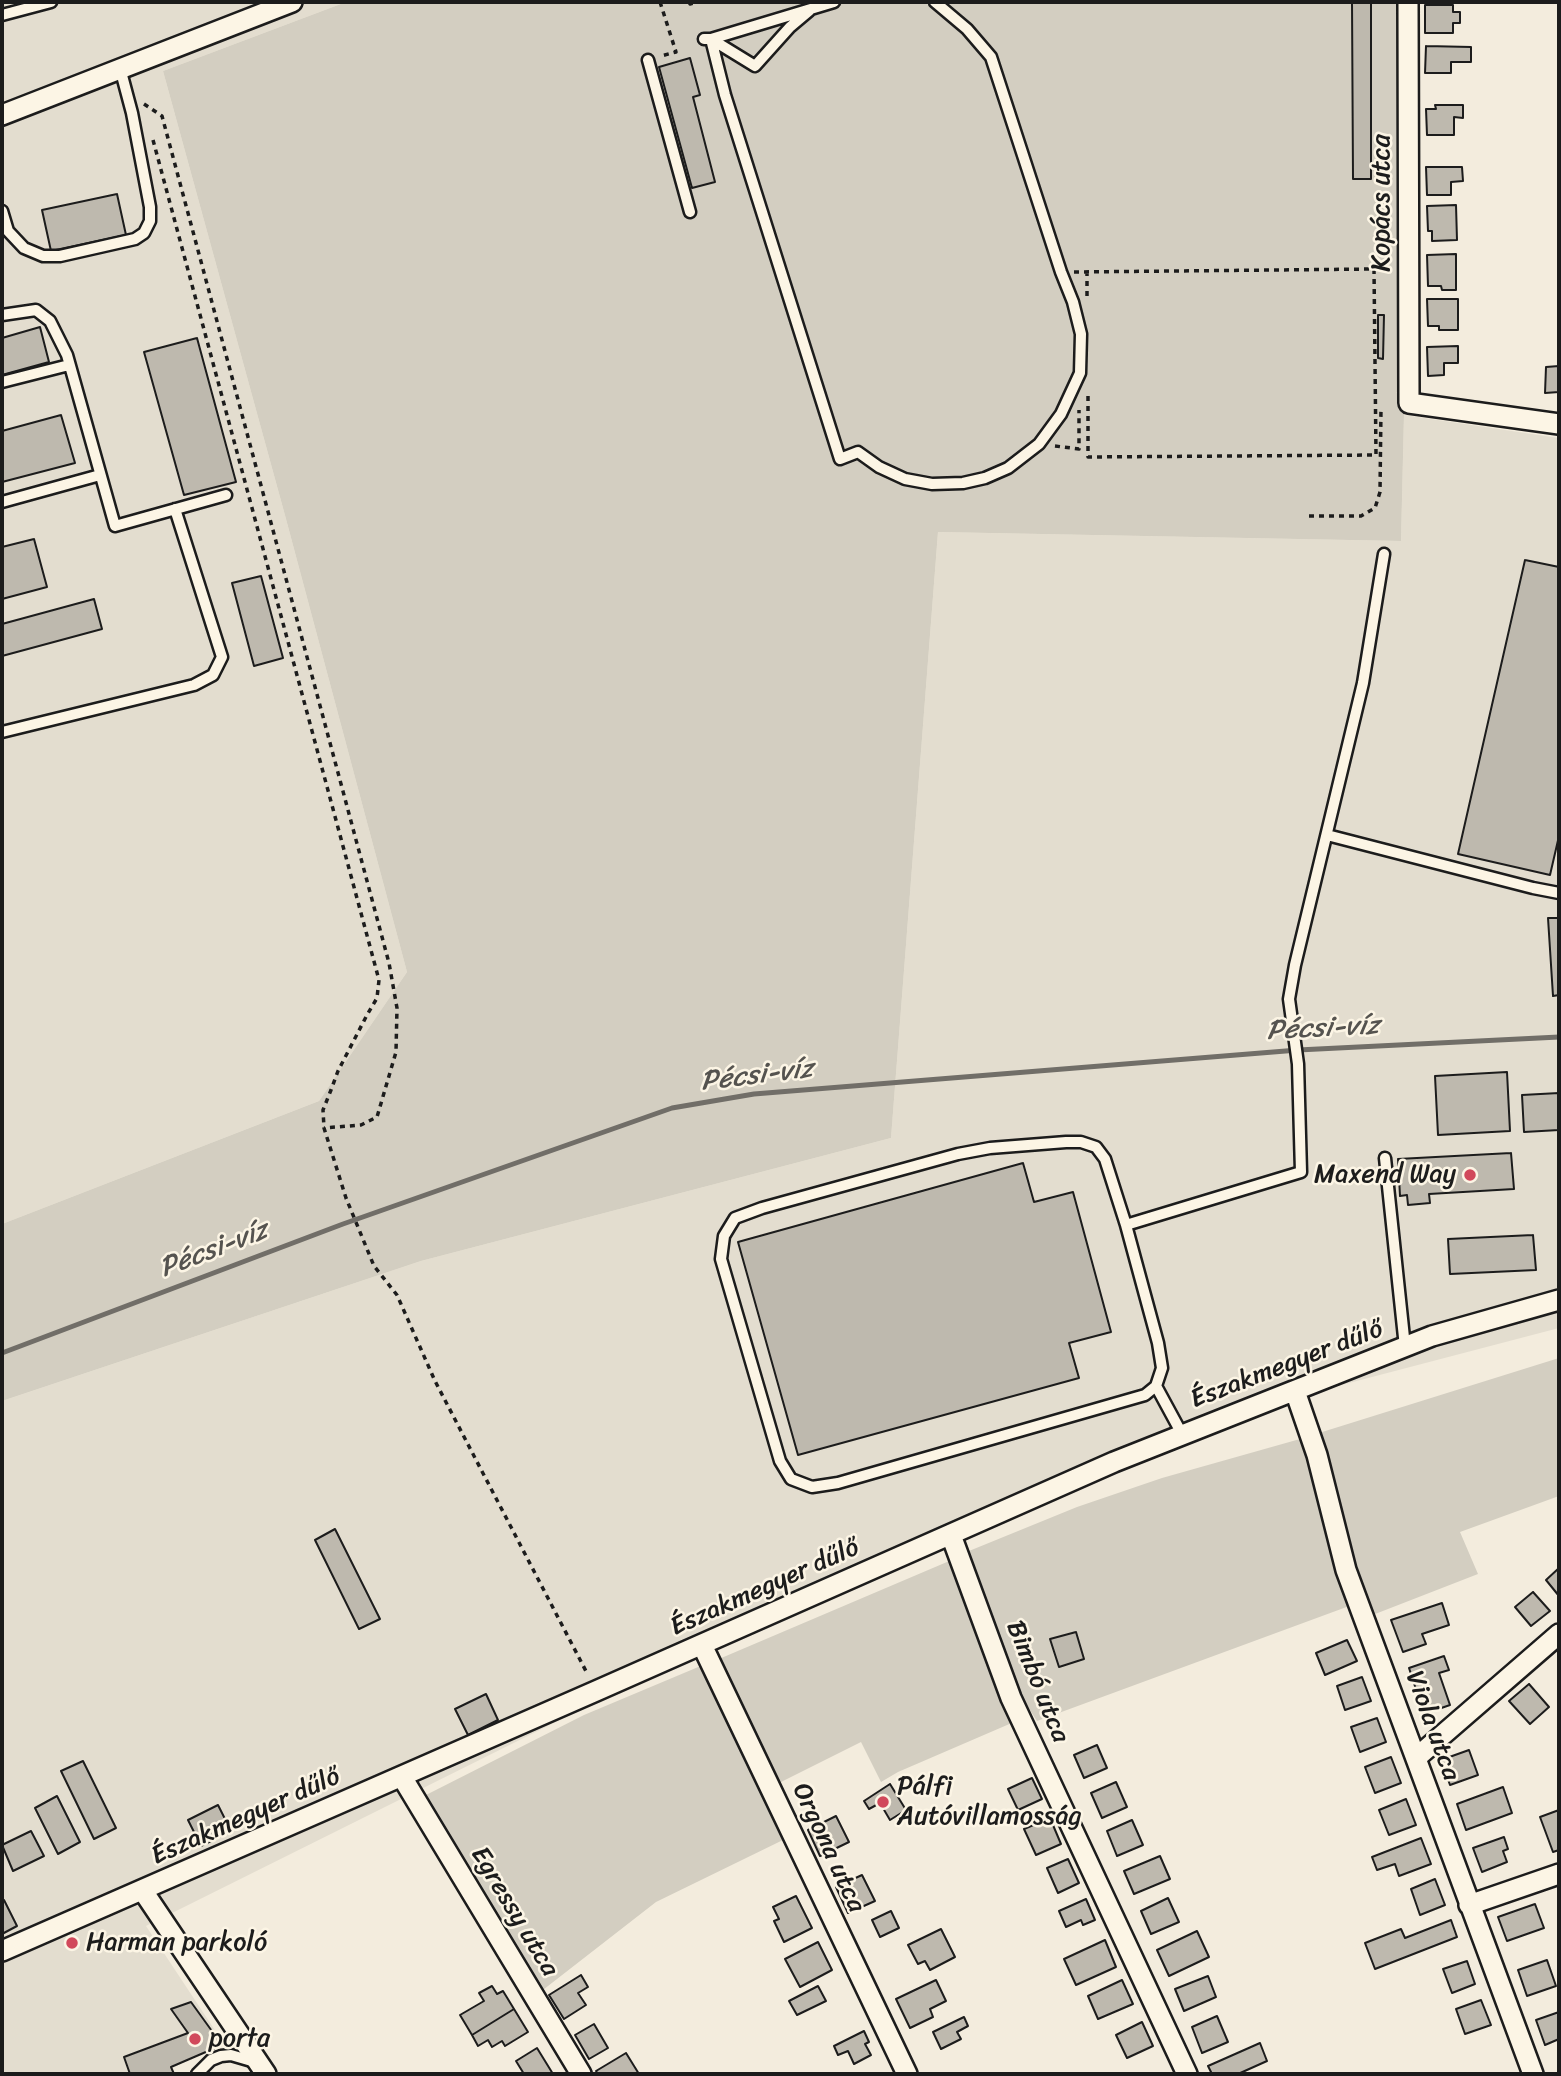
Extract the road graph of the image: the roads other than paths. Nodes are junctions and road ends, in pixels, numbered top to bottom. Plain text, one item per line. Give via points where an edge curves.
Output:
1 (51, 2) edge
2 (292, 2) edge
3 (834, 2) edge
4 (935, 2) edge
5 (1408, 2) edge
6 (813, 8) junction
7 (2, 15) edge
8 (707, 39) junction
9 (648, 60) road end
10 (120, 68) junction
11 (2, 115) edge
12 (2, 211) edge
13 (690, 212) dead end
14 (2, 315) edge
15 (69, 365) junction
16 (2, 382) edge
17 (1559, 424) edge
18 (100, 475) junction
19 (226, 495) dead end
20 (2, 502) edge
21 (175, 509) junction
22 (1384, 554) dead end
23 (2, 732) edge
24 (1327, 835) junction
25 (1559, 892) edge
26 (1385, 1158) dead end
27 (1126, 1225) junction
28 (1559, 1300) edge
29 (1405, 1347) junction
30 (1156, 1386) junction
31 (1295, 1391) junction
32 (1182, 1434) junction
33 (951, 1535) junction
34 (1559, 1634) edge
35 (702, 1645) junction
36 (1416, 1758) junction
37 (402, 1777) junction
38 (1559, 1874) edge
39 (143, 1891) junction
40 (1469, 1905) junction
41 (2, 1951) edge
42 (263, 2071) edge
43 (197, 2074) edge
44 (581, 2074) edge
45 (907, 2074) edge
46 (1187, 2074) edge
47 (1533, 2074) edge

1 - 7 lane
2 - 10 street
3 - 6 lane
4 - 8 lane via 991,57 1081,334 1080,373 1060,414 1040,444 1008,468 985,478 932,484 905,479 858,452 840,458
5 - 17 street, Kopács utca via 1399,405
6 - 8 lane
6 - 8 lane via 755,66
9 - 13 lane
10 - 11 street
10 - 12 lane via 150,207 144,233 135,239 43,256 24,248 8,231
14 - 15 lane via 36,310 50,321
15 - 16 lane
15 - 18 lane
18 - 20 lane
18 - 21 lane via 115,526
19 - 21 lane
21 - 23 lane via 222,657 213,675 194,685
22 - 24 lane via 1363,683
24 - 25 lane
24 - 27 lane via 1289,999 1301,1172
26 - 29 lane
27 - 30 lane via 1158,1343 1162,1368
27 - 30 lane via 1105,1159 1096,1147 1066,1142 990,1148 735,1218 724,1236 721,1259 780,1461 791,1479 812,1487 1132,1399
28 - 29 street, Északmegyer dűlő
29 - 31 street, Északmegyer dűlő
30 - 32 lane
31 - 32 street, Északmegyer dűlő
31 - 36 street, Viola utca via 1317,1455 1346,1570
32 - 33 street, Északmegyer dűlő
33 - 35 street, Északmegyer dűlő
33 - 46 street, Bimbó utca via 1011,1698
34 - 36 street
35 - 37 street, Északmegyer dűlő
35 - 45 street, Orgona utca
36 - 40 street, Viola utca
37 - 39 street, Északmegyer dűlő
37 - 44 street, Egressy utca
38 - 40 street
39 - 41 street, Északmegyer dűlő
39 - 42 street via 151,1910
40 - 47 street, Viola utca
42 - 43 lane via 251,2060 231,2055 211,2060

